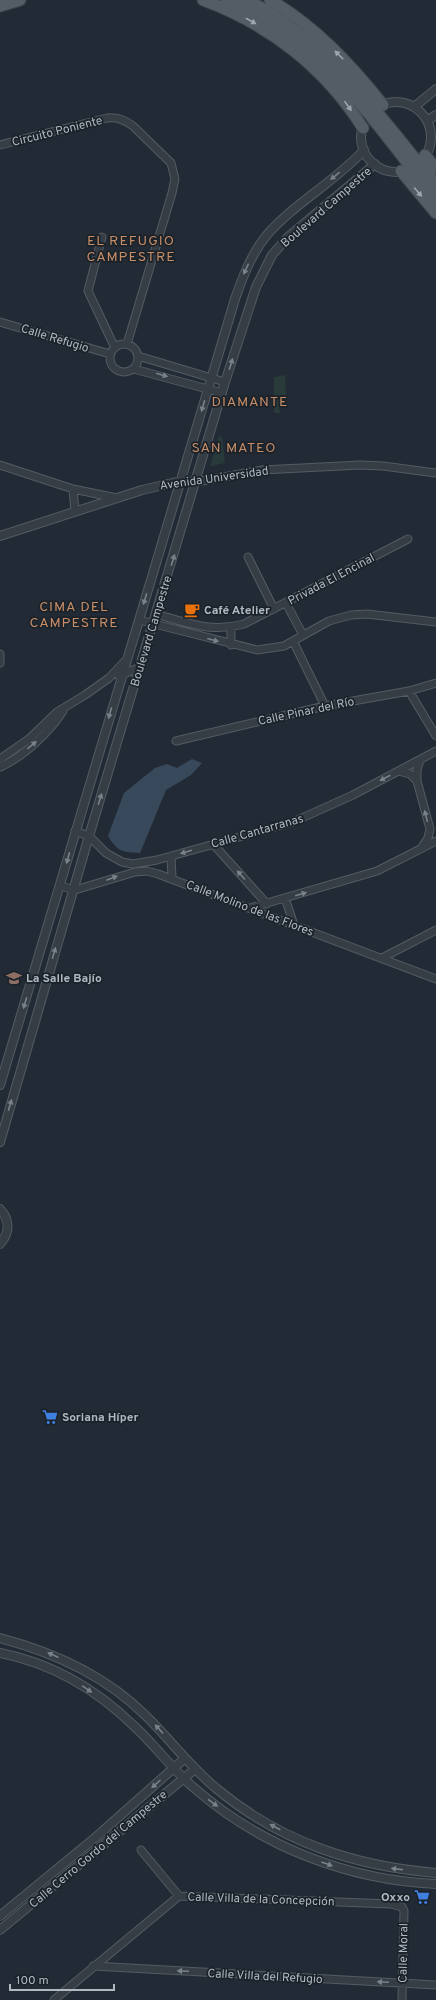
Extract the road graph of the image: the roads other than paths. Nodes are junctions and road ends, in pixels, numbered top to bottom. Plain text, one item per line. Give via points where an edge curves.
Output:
1 (20, 0) edge
2 (203, 0) edge
3 (247, 0) edge
4 (270, 0) edge
5 (231, 3) edge
6 (0, 6) edge
7 (436, 89) edge
8 (414, 107) junction
9 (375, 110) junction
10 (436, 115) edge
11 (427, 122) junction
12 (363, 128) junction
13 (0, 145) edge
14 (364, 150) junction
15 (375, 164) junction
16 (414, 164) junction
17 (436, 169) edge
18 (436, 185) edge
19 (436, 200) edge
20 (436, 213) edge
21 (102, 237) dead end
22 (0, 322) edge
23 (127, 344) junction
24 (115, 348) junction
25 (110, 354) junction
26 (138, 356) junction
27 (134, 369) junction
28 (211, 378) junction
29 (225, 382) junction
30 (208, 389) junction
31 (222, 393) junction
32 (0, 465) edge
33 (436, 474) edge
34 (180, 481) junction
35 (196, 482) junction
36 (73, 489) junction
37 (117, 498) junction
38 (75, 512) junction
39 (0, 536) edge
40 (408, 540) dead end
41 (248, 557) dead end
42 (286, 603) junction
43 (274, 609) junction
44 (156, 614) junction
45 (139, 620) junction
46 (436, 622) edge
47 (153, 624) junction
48 (231, 628) junction
49 (303, 635) junction
50 (293, 641) junction
51 (232, 645) junction
52 (0, 654) edge
53 (126, 660) junction
54 (0, 663) edge
55 (140, 667) junction
56 (121, 675) junction
57 (109, 678) junction
58 (436, 683) edge
59 (409, 692) junction
60 (325, 706) junction
61 (65, 709) junction
62 (436, 736) edge
63 (176, 741) dead end
64 (436, 751) edge
65 (0, 759) edge
66 (420, 760) junction
67 (0, 767) edge
68 (399, 771) junction
69 (418, 781) junction
70 (75, 831) junction
71 (89, 836) junction
72 (436, 841) edge
73 (213, 844) junction
74 (421, 849) junction
75 (171, 856) junction
76 (172, 878) junction
77 (60, 886) junction
78 (75, 890) junction
79 (285, 898) junction
80 (267, 904) junction
81 (250, 908) junction
82 (294, 925) junction
83 (436, 930) edge
84 (382, 958) junction
85 (436, 979) edge
86 (0, 1085) edge
87 (0, 1142) edge
88 (0, 1209) edge
89 (0, 1244) edge
90 (0, 1638) edge
91 (0, 1653) edge
92 (185, 1758) junction
93 (173, 1768) junction
94 (195, 1768) junction
95 (183, 1778) junction
96 (141, 1850) dead end
97 (436, 1873) edge
98 (436, 1884) edge
99 (179, 1896) junction
100 (402, 1907) joint
101 (0, 1916) edge
102 (0, 1930) edge
103 (93, 1966) junction
104 (403, 1983) junction
105 (436, 1984) edge
106 (54, 2000) edge
107 (402, 2000) edge

1 - 6 main road
2 - 5 main road
3 - 9 main road via 282,20 313,44 343,73
9 -> 4 main road via 355,71 326,42
5 - 9 main road via 248,8 278,26
5 -> 12 main road via 304,59 342,98
7 - 8 street
8 - 9 street via 399,102
8 - 11 street via 422,113
9 - 12 street
9 - 16 main road
10 - 11 street
11 - 16 street via 431,139
12 - 14 street
13 - 23 street, Circuito Poniente via 117,117 133,126 171,163 174,179 172,192
14 - 15 street
14 -> 28 street, Boulevard Campestre via 278,224 255,252 235,298
15 - 16 street via 385,170
29 -> 15 street, Boulevard Campestre via 256,287 272,256 295,231
16 - 17 main road
16 - 18 main road
16 - 19 main road
16 -> 20 main road
21 - 24 street via 88,291
22 - 25 street, Calle Refugio
23 - 24 street
23 - 26 street via 135,349
24 - 25 street
25 - 27 street via 111,365 119,372 130,372
26 - 27 street via 138,363
26 - 28 street
27 -> 30 street
28 - 29 street
28 - 30 street, Boulevard Campestre
29 - 31 street, Boulevard Campestre
30 - 31 street
30 -> 34 street, Boulevard Campestre
31 - 35 street, Boulevard Campestre
32 - 36 street
33 - 35 street, Avenida Universidad via 360,465 262,470
34 - 35 street, Avenida Universidad
34 - 37 street, Avenida Universidad
34 -> 45 street, Boulevard Campestre
44 -> 35 street, Boulevard Campestre
36 - 37 street
36 - 38 street
37 - 38 street, Avenida Universidad
38 - 39 street, Avenida Universidad
40 - 42 street, Privada El Encinal
41 - 43 street
42 - 43 street, Privada El Encinal
42 - 49 street
43 - 48 street, Privada El Encinal via 257,619
44 - 47 street, Boulevard Campestre
44 - 48 street, Privada El Encinal via 208,628
45 - 47 street
45 - 53 street, Boulevard Campestre
46 - 49 street via 367,614 351,615
47 -> 51 street
47 - 55 street, Boulevard Campestre
48 - 51 street
49 - 50 street
50 - 51 street via 267,650
50 - 60 street
52 - 54 street
53 - 56 street, Boulevard Campestre
53 - 57 street
55 - 56 street
71 -> 55 street, Boulevard Campestre
56 - 57 street
56 -> 70 street, Boulevard Campestre
57 - 61 street
58 - 59 street, Calle Pinar del Río
59 - 60 street, Calle Pinar del Río
59 - 62 street
60 - 63 street, Calle Pinar del Río
61 - 65 street via 57,712 14,751
67 -> 61 street via 34,744
64 - 66 street, Calle Cantarranas
66 - 68 street, Calle Cantarranas
66 - 69 street via 417,770
68 - 69 street via 410,774
68 -> 73 street, Calle Cantarranas via 293,822
74 -> 69 street via 430,829
70 - 71 street, Calle Cantarranas
70 -> 77 street, Boulevard Campestre
71 - 75 street, Calle Cantarranas via 106,853 122,862 140,864
71 - 78 street, Boulevard Campestre
72 - 74 street
73 -> 75 street, Calle Cantarranas
80 -> 73 street
79 -> 74 street via 377,871
75 - 76 street
78 -> 76 street, Calle Molino de las Flores via 135,872 147,871
76 - 81 street, Calle Molino de las Flores
77 - 78 street
77 -> 86 street, Boulevard Campestre
87 -> 78 street, Boulevard Campestre via 58,940
79 - 80 street
79 - 82 street
80 - 81 street
81 - 82 street, Calle Molino de las Flores
82 - 84 street, Calle Molino de las Flores
83 - 84 street
84 - 85 street, Calle Molino de las Flores
88 - 89 street via 8,1225 7,1234
92 -> 90 street via 145,1714 125,1697 82,1669 52,1655
91 -> 93 street via 47,1666 74,1680 134,1725
92 - 93 street, Calle Cerro Gordo del Campestre
92 - 94 street
93 - 95 street
93 -> 101 street, Calle Cerro Gordo del Campestre via 96,1837
94 - 95 street, Calle Cerro Gordo del Campestre
97 -> 94 street via 351,1860 302,1841 266,1823 233,1802
95 -> 98 street via 225,1812 288,1848 347,1871 392,1881
95 - 102 street, Calle Cerro Gordo del Campestre
96 - 99 street, Calle Villa de la Concepción
99 - 100 street, Calle Villa de la Concepción via 391,1904
99 - 103 street
100 - 104 street, Calle Moral
104 -> 103 street, Calle Villa del Refugio
103 - 106 street
104 - 105 street, Calle Villa del Refugio
104 - 107 street, Calle Moral

